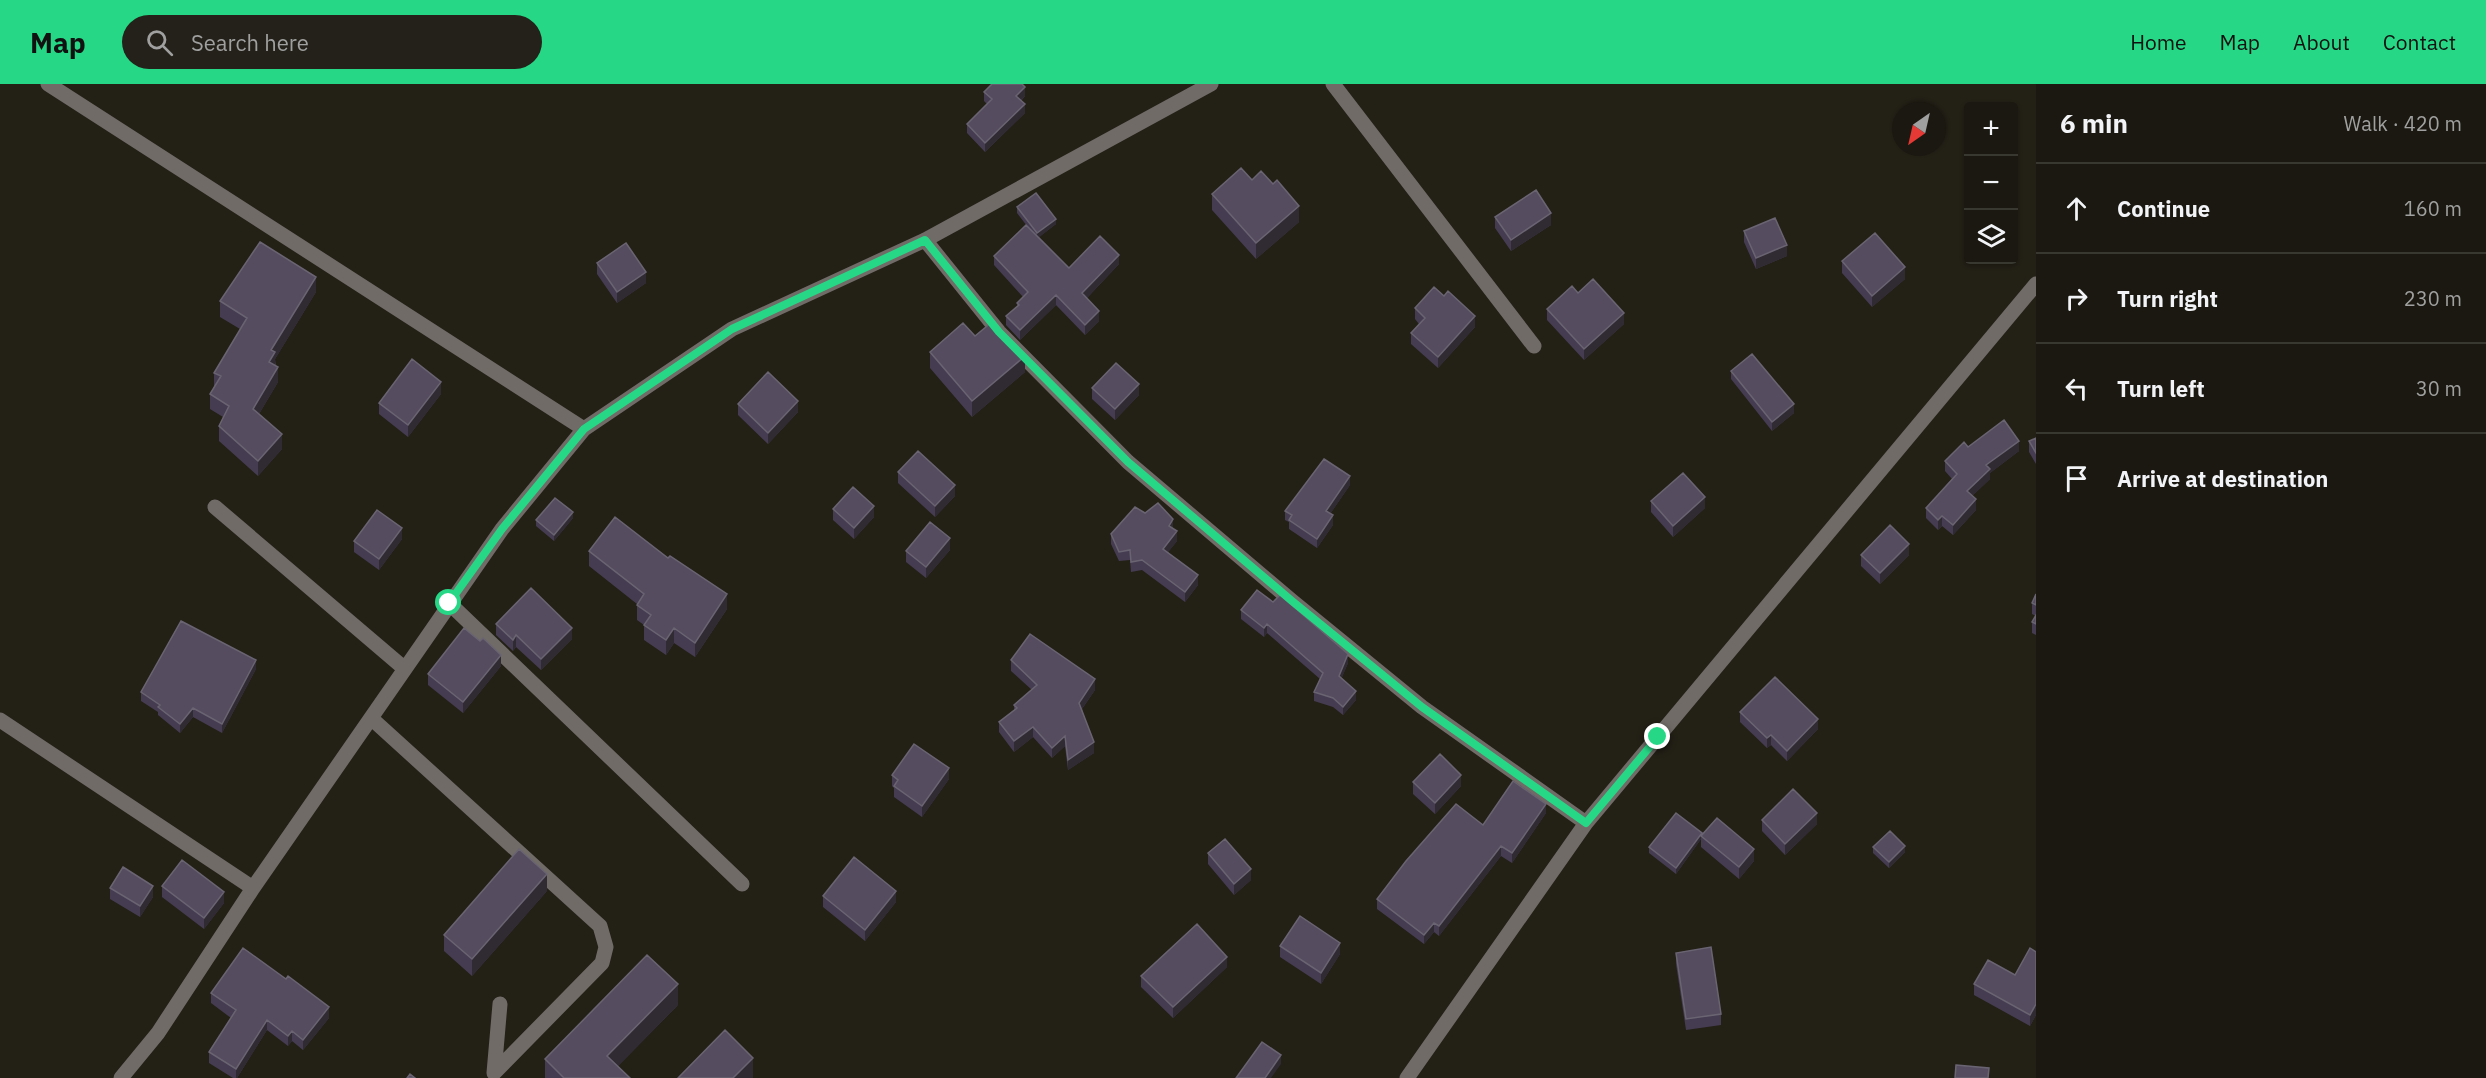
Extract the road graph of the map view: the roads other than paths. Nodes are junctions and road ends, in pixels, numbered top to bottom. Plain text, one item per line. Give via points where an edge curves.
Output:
1 (48, 84) edge
2 (1210, 84) edge
3 (1333, 84) edge
4 (925, 240) junction
5 (2036, 284) edge
6 (1534, 346) dead end
7 (584, 429) junction
8 (215, 507) dead end
9 (449, 603) junction
10 (405, 669) junction
11 (371, 718) junction
12 (0, 720) edge
13 (1586, 823) junction
14 (742, 884) dead end
15 (253, 888) junction
16 (500, 1004) dead end
17 (121, 1078) edge
18 (1407, 1078) edge

1 - 7 street
2 - 4 street
3 - 6 street
4 - 7 street via 732,329
4 - 13 street via 999,332 1128,462 1422,707
5 - 13 street
7 - 9 street via 502,529
8 - 10 street
9 - 10 street
9 - 14 street
10 - 11 street
11 - 15 street
11 - 16 street via 600,926 606,947 602,963 495,1073
12 - 15 street
13 - 18 street
15 - 17 street via 158,1033

